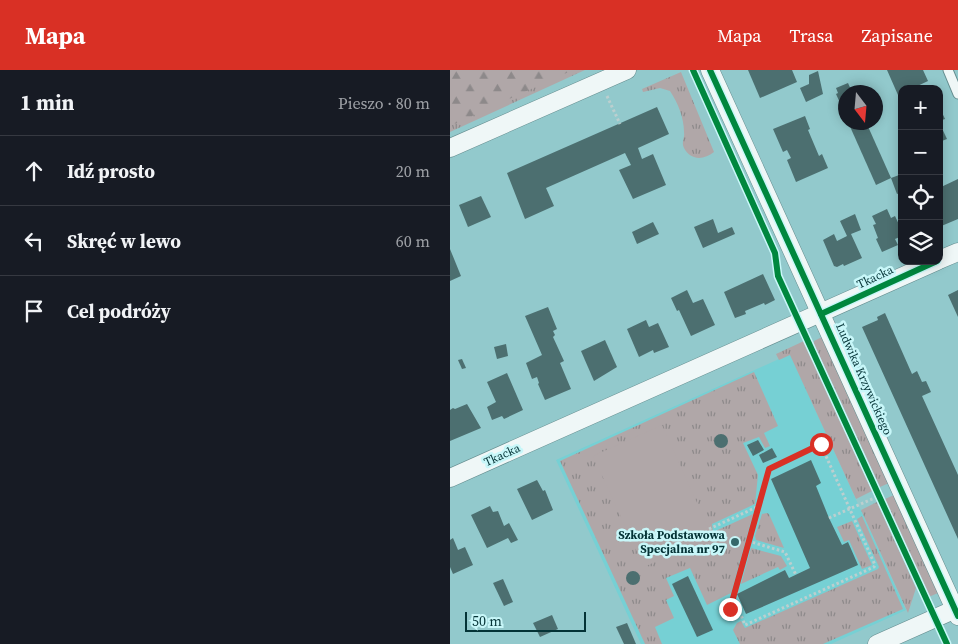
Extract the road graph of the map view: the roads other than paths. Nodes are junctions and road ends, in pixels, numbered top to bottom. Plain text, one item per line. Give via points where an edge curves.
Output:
1 (627, 70) edge
2 (710, 70) edge
3 (948, 70) edge
4 (958, 94) edge
5 (450, 148) edge
6 (958, 252) edge
7 (943, 259) edge
8 (929, 265) edge
9 (822, 314) junction
10 (450, 478) edge
11 (957, 611) edge
12 (877, 644) edge

1 - 5 street
2 - 9 street, Ludwika Krzywickiego
3 - 4 lane
6 - 7 street, Tkacka
8 - 9 street, Tkacka
9 - 10 street, Tkacka
9 - 11 street, Ludwika Krzywickiego
11 - 12 street

